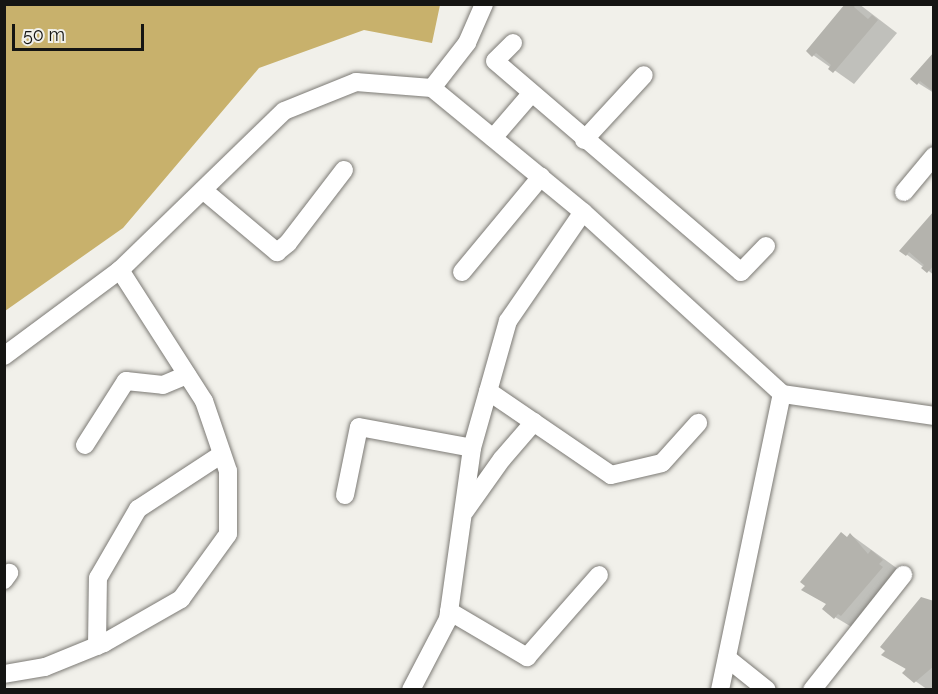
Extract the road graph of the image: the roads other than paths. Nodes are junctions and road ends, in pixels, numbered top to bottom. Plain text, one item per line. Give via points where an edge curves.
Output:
1 (484, 4) edge
2 (513, 43) dead end
3 (644, 75) dead end
4 (432, 88) junction
5 (530, 94) junction
6 (493, 138) junction
7 (584, 140) junction
8 (933, 156) edge
9 (344, 170) dead end
10 (541, 177) junction
11 (202, 190) junction
12 (904, 192) dead end
13 (583, 212) junction
14 (766, 246) dead end
15 (120, 270) junction
16 (462, 272) dead end
17 (4, 356) edge
18 (187, 375) junction
19 (488, 391) junction
20 (782, 394) junction
21 (933, 416) edge
22 (534, 422) junction
23 (698, 423) dead end
24 (85, 445) dead end
25 (472, 448) junction
26 (222, 454) junction
27 (345, 495) dead end
28 (463, 515) junction
29 (600, 575) dead end
30 (903, 575) dead end
31 (449, 611) junction
32 (96, 646) junction
33 (727, 658) junction
34 (4, 674) edge
35 (411, 690) edge
36 (720, 690) edge
37 (767, 690) edge
38 (812, 690) edge

1 - 4 lane via 467,43
2 - 5 lane via 495,61
3 - 7 lane
4 - 6 lane
4 - 11 lane via 356,82 284,111
5 - 6 lane
5 - 7 lane
6 - 10 lane
7 - 14 lane via 741,272
8 - 12 lane
9 - 11 lane via 277,252
10 - 13 lane
10 - 16 lane
11 - 15 lane
13 - 19 lane via 508,321
13 - 20 lane
15 - 17 lane
15 - 18 lane
18 - 24 lane via 163,385 126,381
18 - 26 lane via 204,401
19 - 22 lane
19 - 25 lane
20 - 21 lane
20 - 33 lane
22 - 23 lane via 611,475 662,463
22 - 28 lane
25 - 27 lane via 359,427
25 - 28 lane
26 - 32 lane via 138,509 98,578
26 - 32 lane via 228,471 228,534 181,599
28 - 31 lane
29 - 31 lane via 527,657
30 - 38 lane
31 - 35 lane
32 - 34 lane via 45,667
33 - 36 lane
33 - 37 lane

